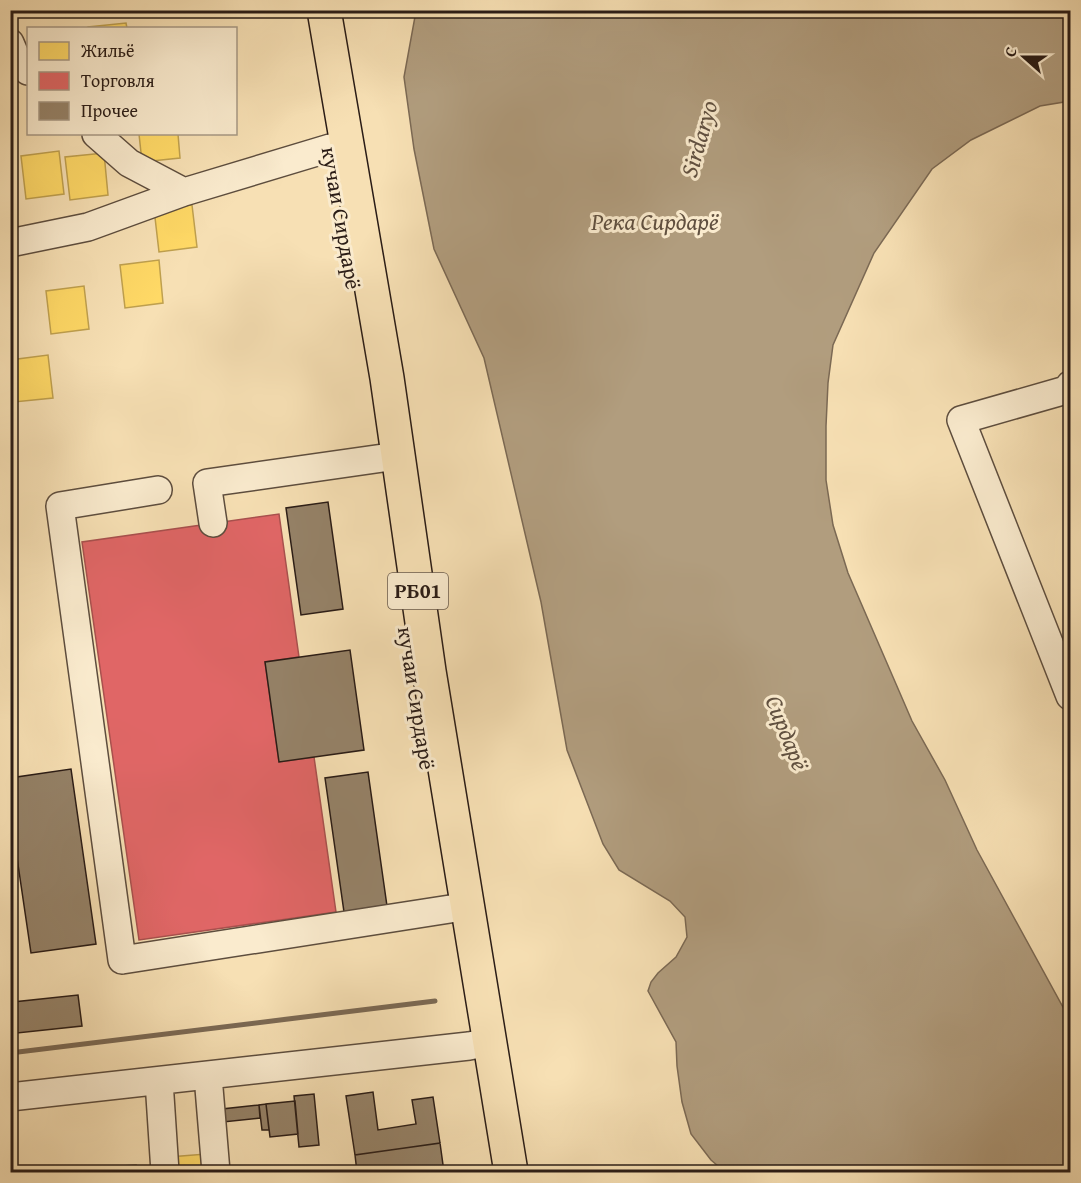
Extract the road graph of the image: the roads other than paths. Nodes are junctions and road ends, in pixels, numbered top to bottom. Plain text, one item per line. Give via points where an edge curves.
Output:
1 (308, 10) edge
2 (324, 10) edge
3 (10, 44) edge
4 (27, 70) edge
5 (97, 135) edge
6 (338, 146) junction
7 (184, 192) junction
8 (10, 243) edge
9 (1071, 386) edge
10 (391, 457) junction
11 (158, 490) dead end
12 (213, 523) dead end
13 (1071, 696) edge
14 (450, 909) junction
15 (480, 1044) junction
16 (208, 1076) junction
17 (159, 1082) junction
18 (12, 1090) edge
19 (165, 1173) edge
20 (216, 1173) edge
21 (489, 1173) edge
22 (511, 1173) edge

1 - 6 highway, кучаи Сирдарё / РБ01
2 - 6 highway, РБ01
3 - 4 street
5 - 7 street via 129,163
6 - 7 street
6 - 10 highway, РБ01
7 - 8 street via 88,227
9 - 13 street via 961,420
10 - 12 street via 207,483
10 - 14 highway, кучаи Сирдарё / РБ01 via 410,660
10 - 15 highway, РБ01 via 429,671
11 - 14 street via 60,506 122,960
14 - 15 highway, кучаи Сирдарё / РБ01
15 - 16 street
15 - 21 highway, кучаи Сирдарё / РБ01
15 - 22 highway, РБ01
16 - 17 street
16 - 20 street
17 - 18 street
17 - 19 street

